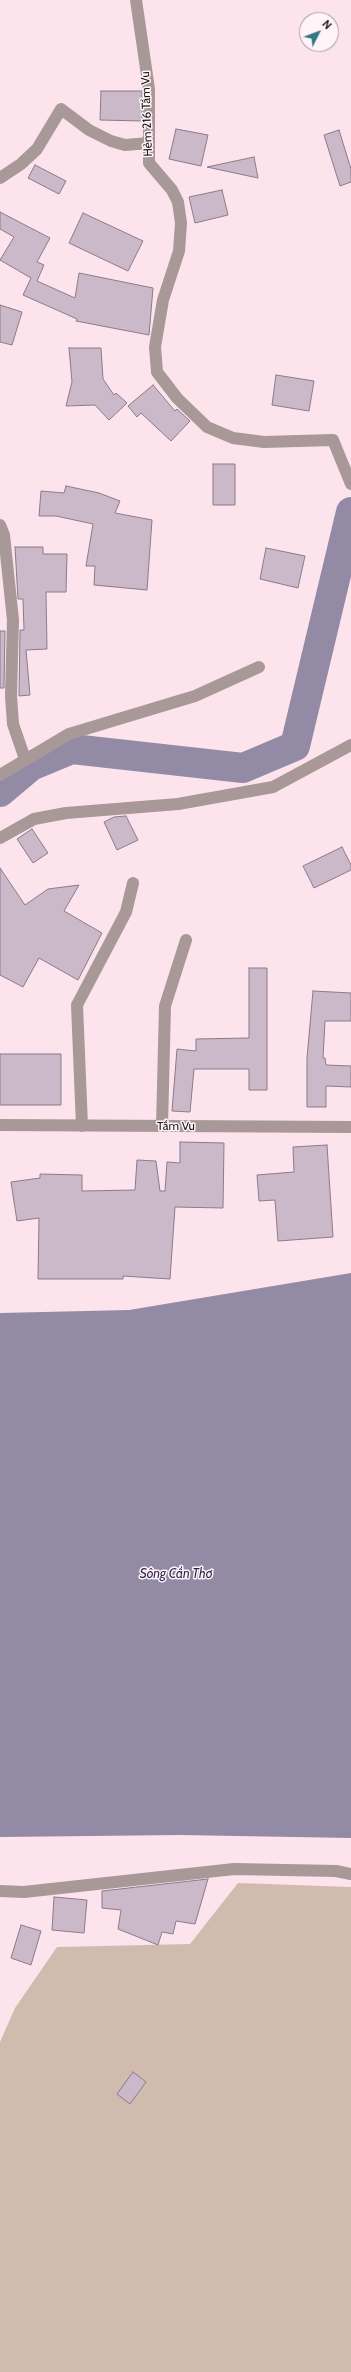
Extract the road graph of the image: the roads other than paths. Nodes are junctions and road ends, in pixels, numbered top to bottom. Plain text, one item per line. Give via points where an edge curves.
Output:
1 (136, 0) edge
2 (149, 143) junction
3 (0, 178) edge
4 (351, 484) edge
5 (0, 525) edge
6 (259, 667) dead end
7 (351, 745) edge
8 (26, 759) junction
9 (0, 775) edge
10 (0, 838) edge
11 (132, 883) dead end
12 (186, 940) dead end
13 (0, 1125) edge
14 (82, 1126) junction
15 (162, 1126) junction
16 (351, 1127) edge
17 (351, 1874) edge
18 (0, 1892) edge

1 - 2 street, Hẻm 216 Tầm Vu via 149,89
2 - 3 street via 125,145 111,141 89,130 61,109 37,150
2 - 4 street, Hẻm 216 Tầm Vu via 149,163 172,190 178,202 181,222 179,251 162,300 155,347 157,372 177,398 207,427 233,438 264,442 333,440
5 - 8 street via 4,535 13,620 13,724
6 - 8 street via 195,696 69,734
7 - 10 street via 272,786 178,804 66,812 34,819
8 - 9 street
11 - 14 street via 126,912 77,1005
12 - 15 street via 165,1006
13 - 14 street, Tầm Vu
14 - 15 street, Tầm Vu
15 - 16 street, Tầm Vu
17 - 18 street via 336,1871 229,1869 24,1892

